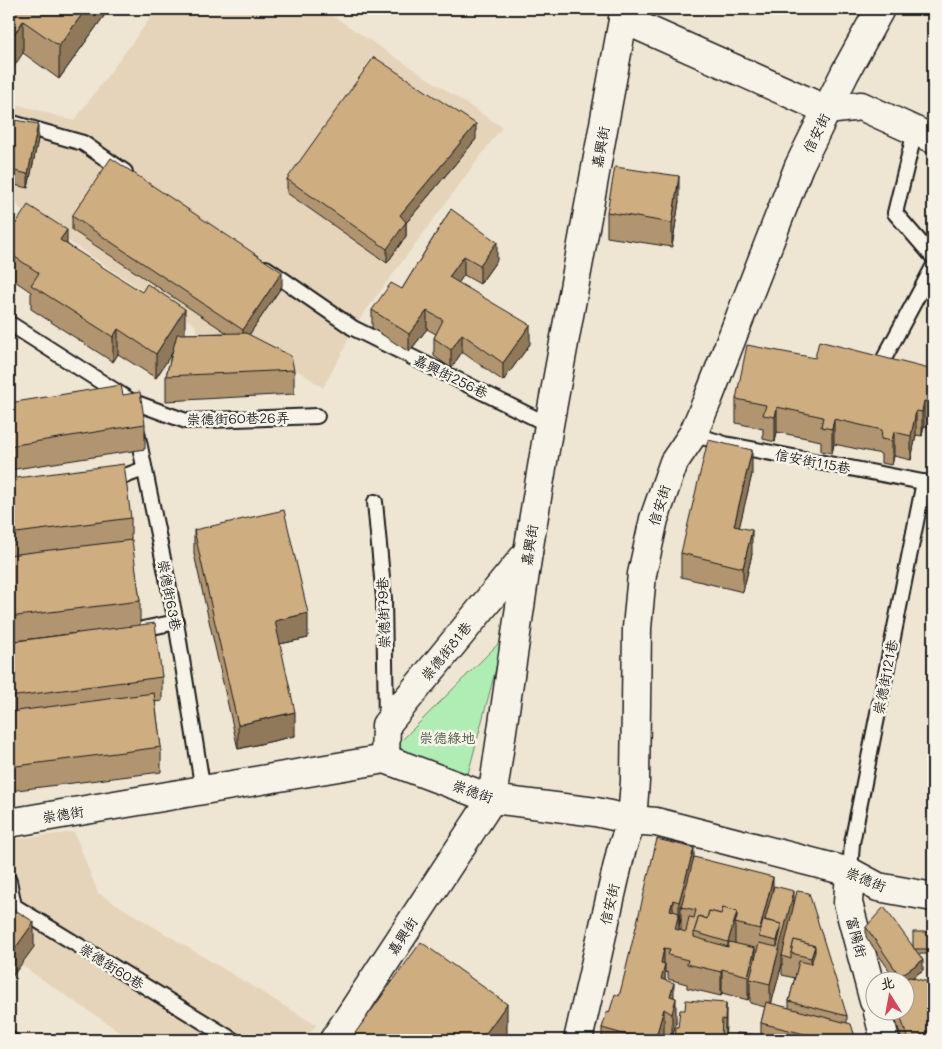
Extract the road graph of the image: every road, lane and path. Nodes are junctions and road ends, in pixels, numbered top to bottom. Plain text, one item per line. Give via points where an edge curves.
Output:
1 (880, 9) edge
2 (624, 14) edge
3 (827, 110) junction
4 (9, 122) edge
5 (924, 135) edge
6 (140, 182) edge
7 (933, 257) edge
8 (255, 261) edge
9 (933, 267) edge
10 (9, 322) edge
11 (879, 368) edge
12 (131, 401) junction
13 (317, 416) dead end
14 (549, 425) junction
15 (693, 434) junction
16 (144, 469) junction
17 (94, 480) edge
18 (928, 483) edge
19 (376, 502) dead end
20 (528, 552) junction
21 (176, 622) junction
22 (124, 631) edge
23 (386, 725) junction
24 (385, 759) junction
25 (203, 790) junction
26 (492, 800) junction
27 (632, 820) junction
28 (9, 823) edge
29 (850, 872) junction
30 (9, 881) edge
31 (933, 897) edge
32 (866, 972) edge
33 (881, 1022) edge
34 (233, 1040) edge
35 (334, 1040) edge
36 (578, 1040) edge
37 (886, 1040) edge

1 - 3 street, 信安街
2 - 3 street
2 - 14 street, 嘉興街
3 - 5 street via 861,106
3 - 15 street, 信安街 via 799,166
4 - 6 lane via 82,143
5 - 7 lane via 895,213
8 - 14 lane, 嘉興街256巷 via 353,328
9 - 11 lane
10 - 12 lane, 崇德街60巷26弄
12 - 13 lane, 崇德街60巷26弄 via 186,422
12 - 16 lane, 崇德街63巷
14 - 20 street, 嘉興街
15 - 18 lane, 信安街115巷 via 725,444
15 - 27 street, 信安街 via 674,462 654,518 642,574 637,628 636,781
16 - 17 lane via 122,477
16 - 21 lane, 崇德街63巷
18 - 29 lane, 崇德街121巷 via 852,843
19 - 23 lane, 崇德街79巷 via 384,599
20 - 23 street, 崇德街81巷
20 - 26 street, 嘉興街
21 - 22 lane
21 - 25 lane, 崇德街63巷
23 - 24 street
24 - 25 street, 崇德街
24 - 26 street, 崇德街
25 - 28 street, 崇德街
26 - 27 street, 崇德街 via 596,812
26 - 35 street, 嘉興街
27 - 29 street, 崇德街 via 656,822
27 - 36 street, 信安街 via 621,850
29 - 31 street, 崇德街 via 878,887
29 - 32 street, 富陽街 via 848,903
30 - 34 lane, 崇德街60巷 via 14,906
33 - 37 street

